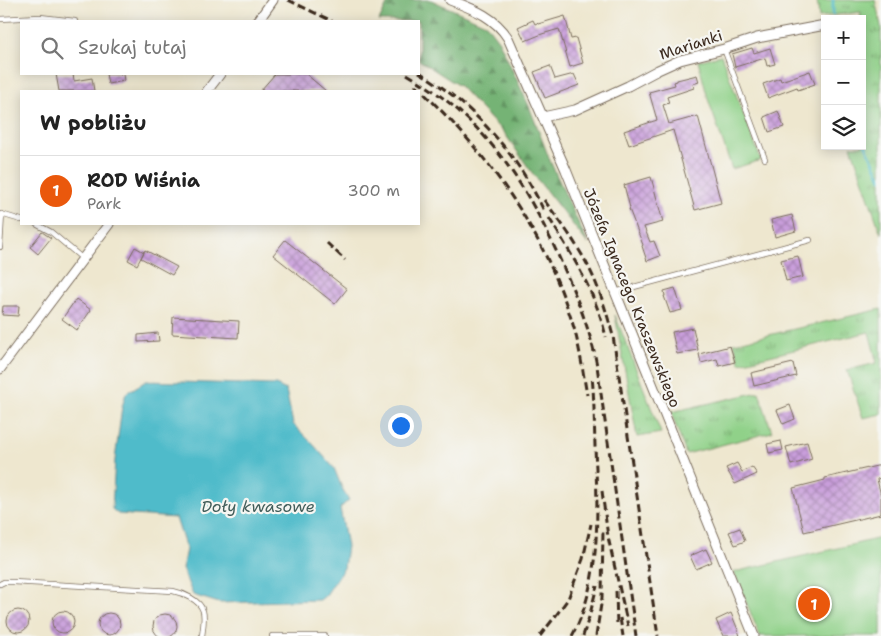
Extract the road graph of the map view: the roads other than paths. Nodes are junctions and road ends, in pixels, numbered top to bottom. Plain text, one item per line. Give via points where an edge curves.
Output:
1 (273, 0) edge
2 (450, 0) edge
3 (0, 19) edge
4 (66, 20) edge
5 (259, 20) edge
6 (821, 26) edge
7 (724, 49) junction
8 (216, 75) edge
9 (208, 90) edge
10 (543, 117) junction
11 (765, 159) dead end
12 (1, 214) edge
13 (20, 220) edge
14 (38, 225) edge
15 (108, 225) edge
16 (810, 240) dead end
17 (0, 247) edge
18 (83, 258) junction
19 (615, 292) junction
20 (0, 369) edge
21 (0, 584) edge
22 (202, 636) edge
23 (272, 636) edge
24 (325, 636) edge
25 (754, 636) edge

1 - 5 street
2 - 10 street, Józefa Ignacego Kraszewskiego via 488,17 505,32
3 - 4 lane via 40,17
6 - 7 street, Marianki via 756,38
7 - 10 street, Marianki via 680,60 575,110
7 - 11 lane
8 - 9 street
10 - 19 street, Józefa Ignacego Kraszewskiego
12 - 13 lane
12 - 17 lane
14 - 18 lane
15 - 18 street
16 - 19 lane
18 - 20 street
19 - 25 street, Józefa Ignacego Kraszewskiego
21 - 22 lane via 13,582 179,592 194,600 203,610
23 - 24 lane

